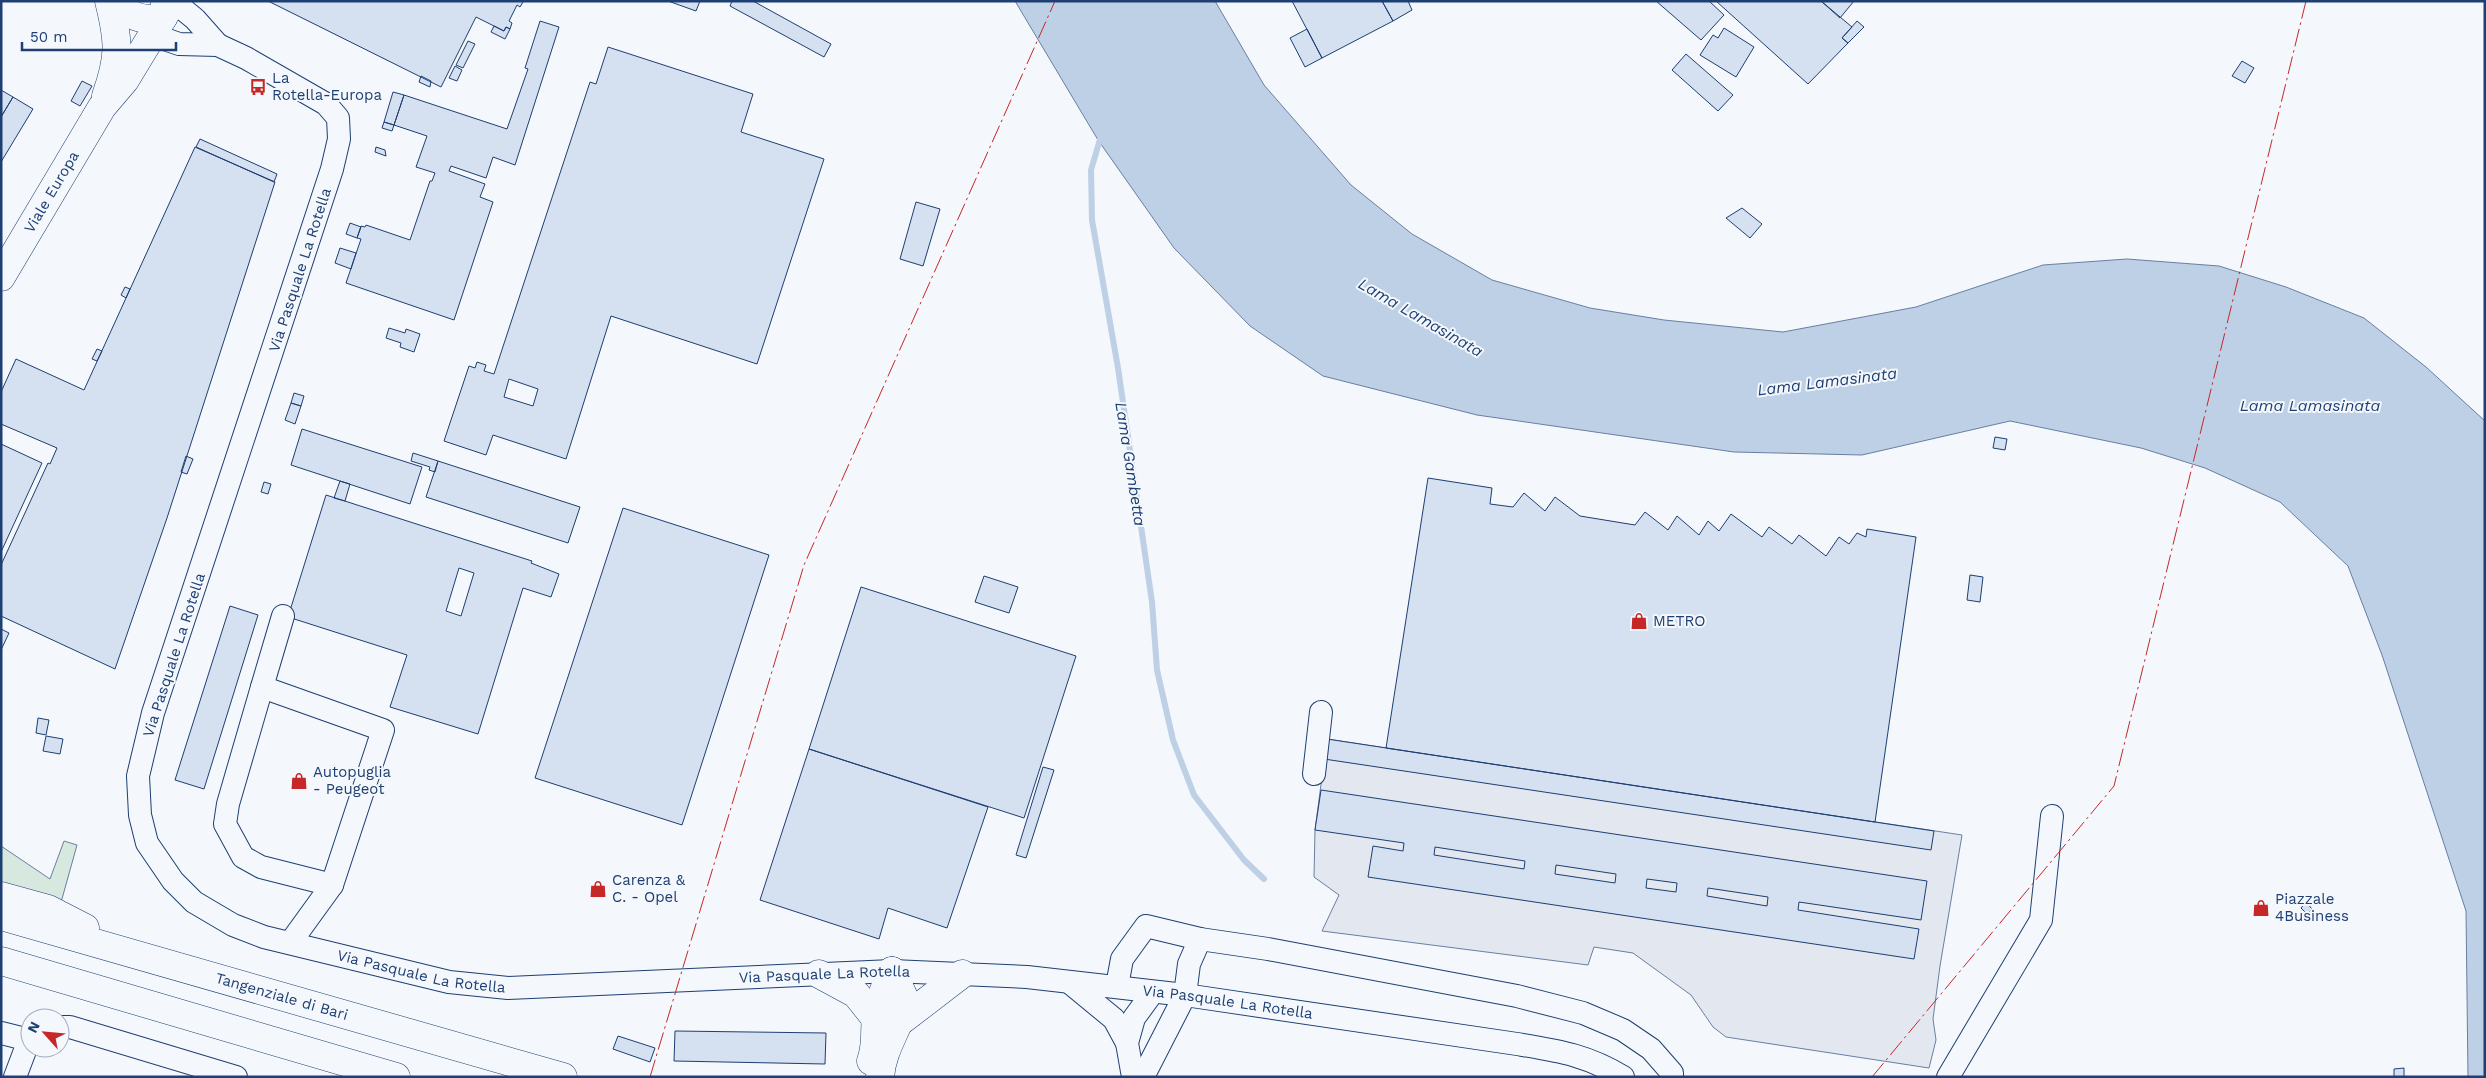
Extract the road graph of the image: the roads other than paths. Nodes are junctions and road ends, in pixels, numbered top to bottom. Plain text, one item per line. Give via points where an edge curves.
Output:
1 (110, 1) edge
2 (166, 11) edge
3 (218, 45) junction
4 (102, 107) junction
5 (1, 277) edge
6 (283, 616) dead end
7 (262, 688) junction
8 (1321, 712) dead end
9 (1314, 774) dead end
10 (2052, 816) dead end
11 (332, 885) junction
12 (1, 896) edge
13 (1, 916) edge
14 (1200, 939) junction
15 (290, 943) junction
16 (140, 956) junction
17 (1, 961) edge
18 (892, 972) junction
19 (819, 974) junction
20 (962, 974) junction
21 (1068, 982) junction
22 (1117, 986) junction
23 (1152, 992) junction
24 (1185, 995) junction
25 (889, 1019) junction
26 (70, 1027) edge
27 (1, 1032) edge
28 (20, 1037) edge
29 (1127, 1044) junction
30 (23, 1058) edge
31 (15, 1077) edge
32 (236, 1077) edge
33 (396, 1077) edge
34 (563, 1077) edge
35 (864, 1077) edge
36 (880, 1077) edge
37 (1133, 1077) edge
38 (1143, 1077) edge
39 (1623, 1077) edge
40 (1672, 1077) edge
41 (1948, 1077) edge

1 - 2 main road via 132,16 148,21
1 - 4 main road via 118,37 114,72
2 - 3 street via 195,19
2 - 3 street via 179,44
2 - 4 main road via 125,80
3 - 15 street, Via Pasquale La Rotella via 326,104 338,118 339,139 314,230 154,713 138,776 140,815 151,850 173,881 194,902 232,925
4 - 5 main road, Viale Europa
6 - 7 street
7 - 11 street via 225,824 243,857 261,867
7 - 11 street via 383,730
8 - 9 street
10 - 41 street via 2041,920
11 - 15 street
12 - 16 main road via 48,908
13 - 16 main road, Tangenziale di Bari
14 - 22 street via 1146,926 1122,959
14 - 24 street via 1189,964
14 - 40 street via 1517,996 1583,1013 1624,1030 1652,1048
15 - 19 street, Via Pasquale La Rotella via 449,982 508,988
16 - 34 main road, Tangenziale di Bari
17 - 33 main road
18 - 19 street, Via Pasquale La Rotella
18 - 20 street, Via Pasquale La Rotella
18 - 25 main road via 906,1002
19 - 25 main road via 856,994
20 - 21 street, Via Pasquale La Rotella
20 - 25 main road
21 - 22 street, Via Pasquale La Rotella
21 - 29 street via 1114,1019
22 - 23 street, Via Pasquale La Rotella
23 - 24 street, Via Pasquale La Rotella
23 - 29 street via 1134,1018
24 - 38 street
24 - 39 street, Via Pasquale La Rotella via 1563,1052 1600,1063
25 - 35 main road
25 - 36 main road via 888,1043
26 - 32 street
27 - 28 street
29 - 37 street
30 - 31 street

